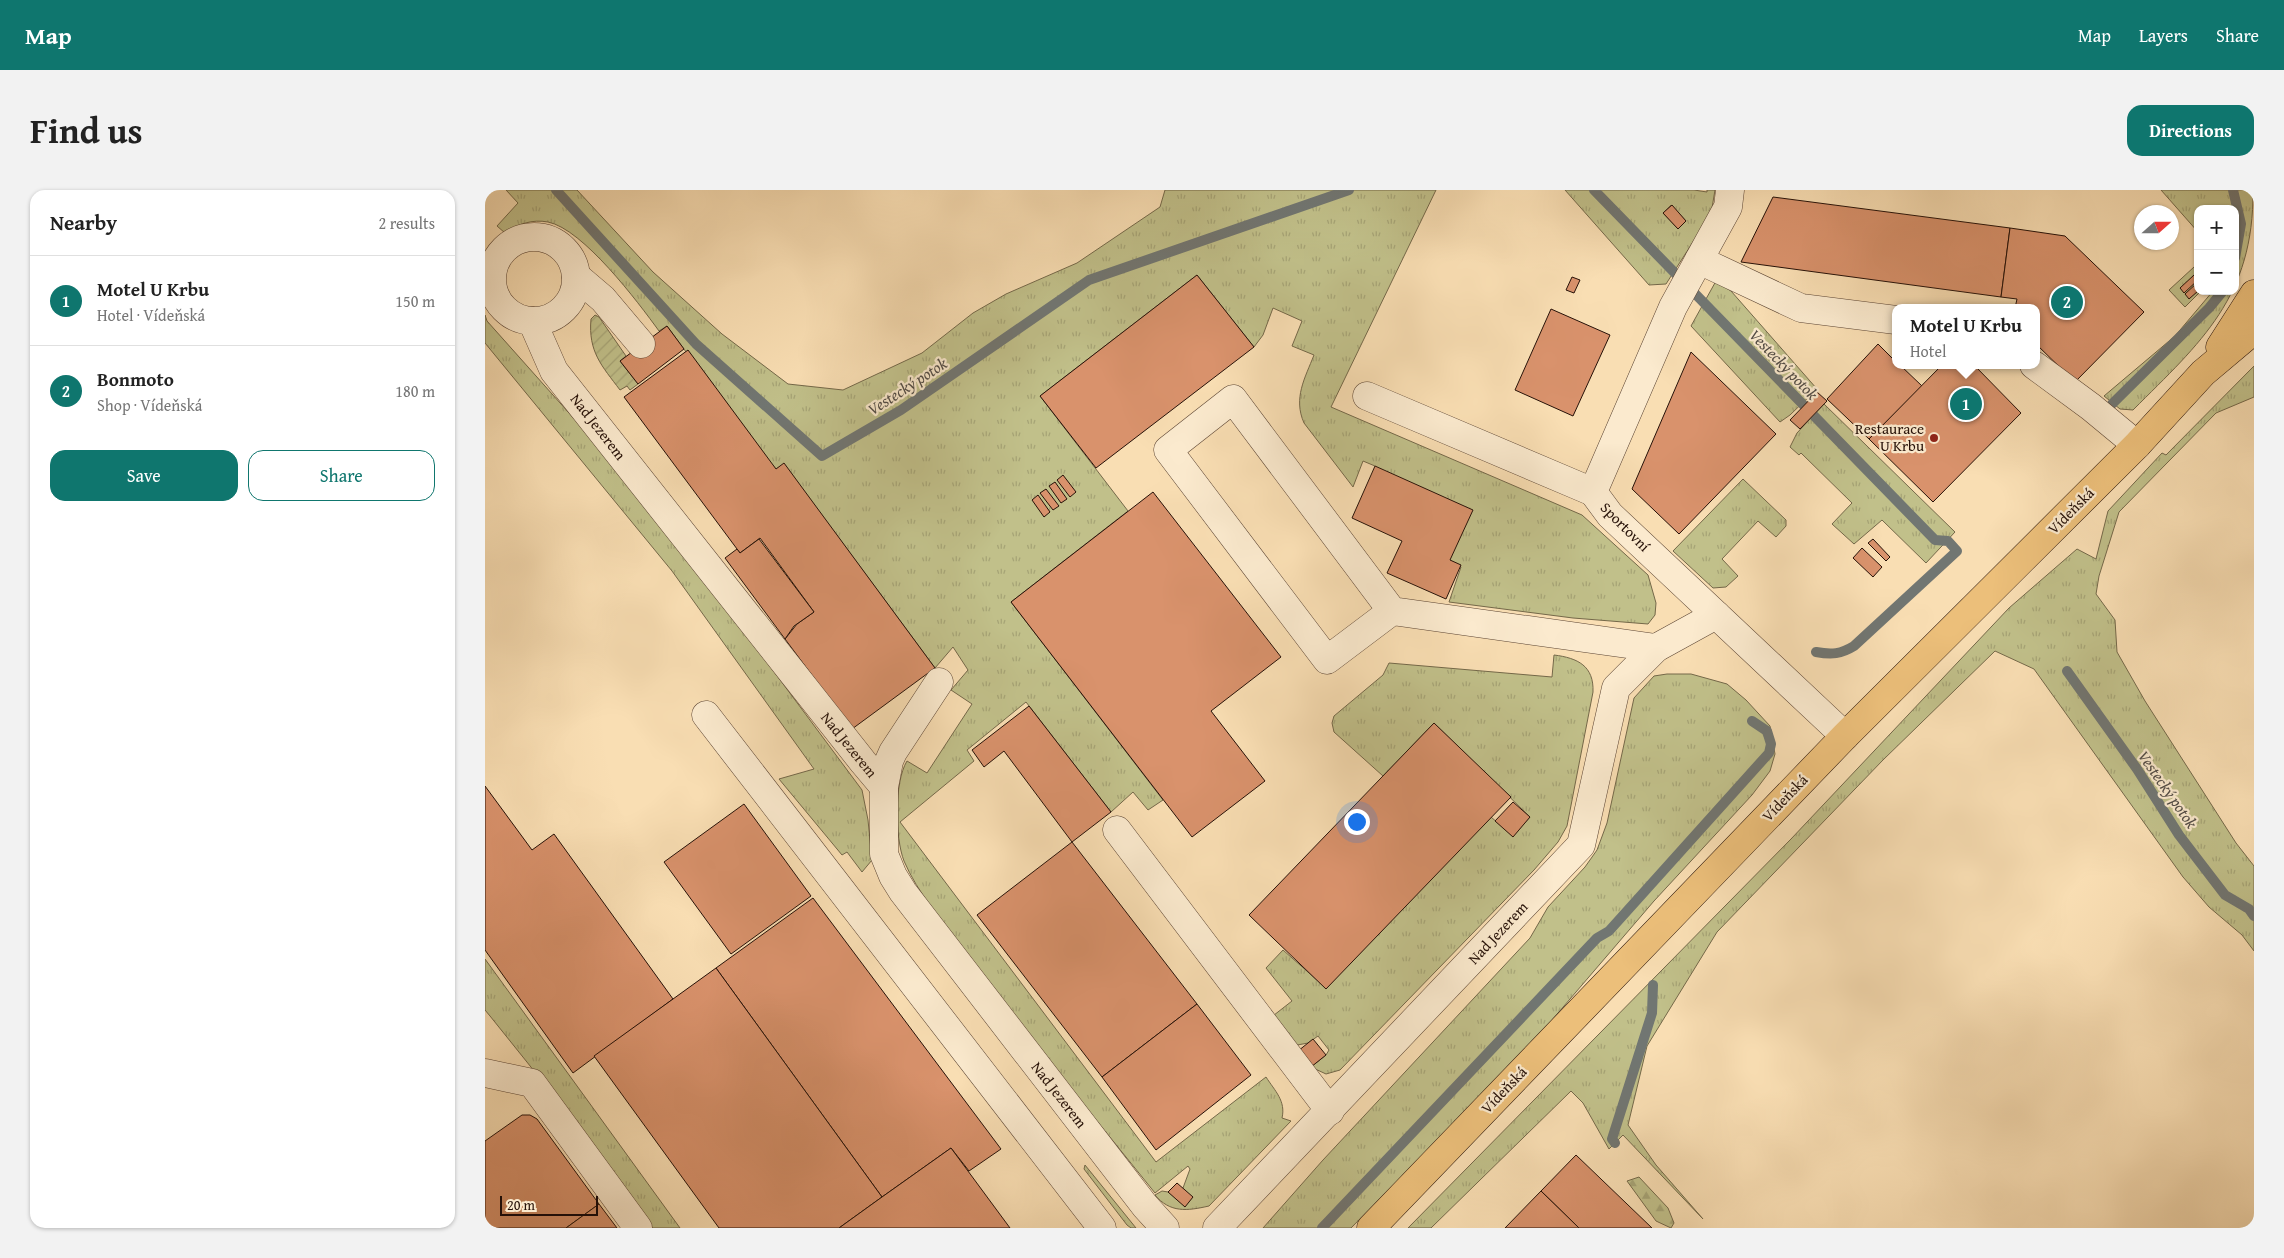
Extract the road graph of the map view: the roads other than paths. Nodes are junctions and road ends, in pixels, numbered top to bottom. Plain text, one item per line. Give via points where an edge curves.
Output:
1 (1729, 198) edge
2 (1699, 260) junction
3 (577, 276) junction
4 (2254, 294) edge
5 (1892, 319) edge
6 (532, 321) junction
7 (2254, 330) edge
8 (641, 344) dead end
9 (2039, 369) edge
10 (2203, 372) junction
11 (1367, 396) dead end
12 (2137, 445) junction
13 (1593, 492) junction
14 (1392, 611) junction
15 (1716, 615) junction
16 (1656, 648) junction
17 (939, 682) dead end
18 (706, 715) dead end
19 (1845, 736) junction
20 (884, 787) junction
21 (1117, 830) dead end
22 (485, 1073) edge
23 (1330, 1111) junction
24 (638, 1228) edge
25 (1102, 1228) edge
26 (1165, 1228) edge
27 (1217, 1228) edge
28 (1371, 1228) edge

1 - 2 street, Sportovní
2 - 5 street via 1801,308
2 - 13 street, Sportovní via 1673,307
3 - 6 street via 569,303 547,320
3 - 6 street via 565,250 553,242 526,238 503,251 492,275 498,301 518,318
3 - 8 street via 603,298
4 - 10 main road, Vídeňská
6 - 20 street, Nad Jezerem via 553,371
7 - 10 main road, Vídeňská
9 - 12 street
10 - 12 main road, Vídeňská
11 - 13 street
12 - 19 main road, Vídeňská
13 - 15 street, Sportovní via 1610,515
14 - 14 street via 1233,399 1168,450 1327,660
14 - 16 street
15 - 16 street, Nad Jezerem
15 - 19 street, Sportovní
16 - 23 street, Nad Jezerem via 1616,688 1581,845
17 - 20 street via 893,752
18 - 25 street
19 - 28 main road, Vídeňská
20 - 26 street, Nad Jezerem via 885,854 903,892
21 - 23 street
22 - 24 street via 532,1083
23 - 27 street, Nad Jezerem

